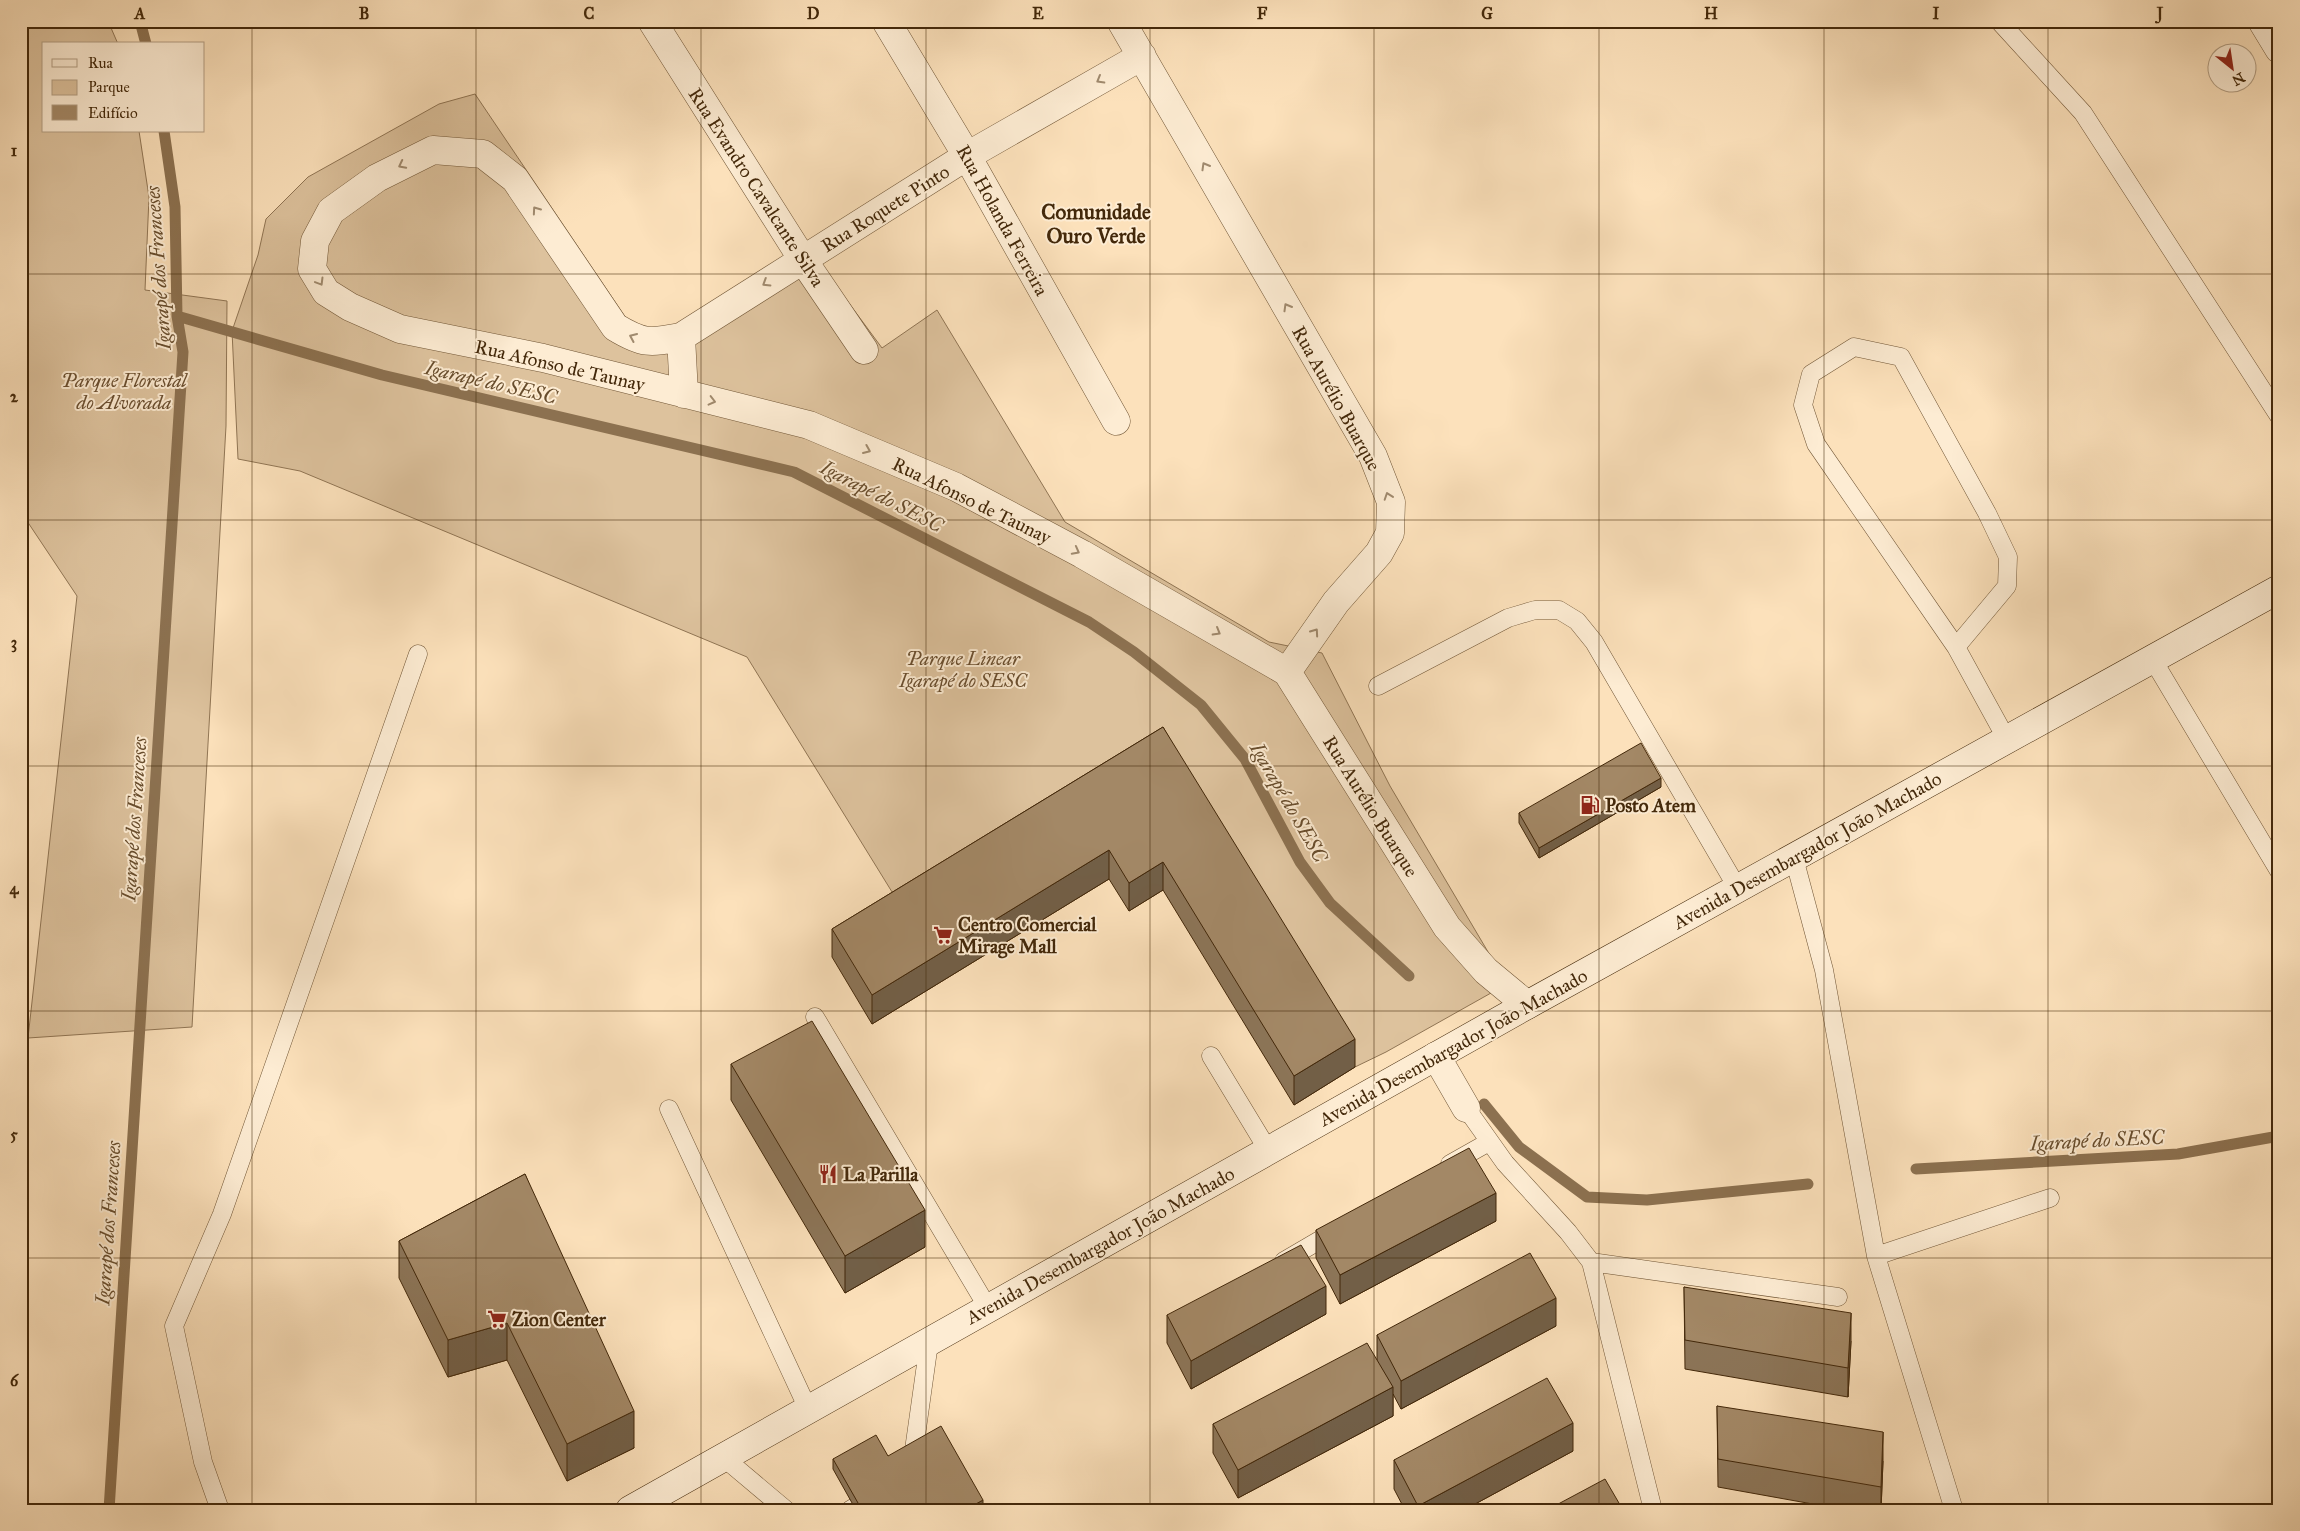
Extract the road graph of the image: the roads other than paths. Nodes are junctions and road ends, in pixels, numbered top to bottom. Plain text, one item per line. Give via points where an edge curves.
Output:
1 (652, 21) edge
2 (886, 21) edge
3 (1121, 21) edge
4 (1999, 21) edge
5 (2262, 21) edge
6 (2279, 49) edge
7 (1142, 56) junction
8 (967, 156) junction
9 (803, 260) junction
10 (681, 336) junction
11 (864, 350) dead end
12 (684, 394) junction
13 (2279, 416) edge
14 (1116, 421) dead end
15 (2279, 589) edge
16 (1956, 647) junction
17 (418, 654) dead end
18 (2153, 660) junction
19 (1287, 672) junction
20 (1378, 686) dead end
21 (2007, 740) junction
22 (1794, 858) junction
23 (2279, 871) edge
24 (1738, 888) junction
25 (1526, 1005) junction
26 (815, 1017) dead end
27 (1211, 1056) dead end
28 (1436, 1056) junction
29 (1466, 1108) joint
30 (669, 1109) dead end
31 (1489, 1142) junction
32 (1268, 1150) junction
33 (1437, 1172) edge
34 (2050, 1198) dead end
35 (1351, 1222) edge
36 (1876, 1256) junction
37 (1591, 1262) junction
38 (1273, 1267) edge
39 (1838, 1297) dead end
40 (988, 1308) junction
41 (928, 1343) junction
42 (808, 1409) junction
43 (723, 1457) junction
44 (904, 1478) edge
45 (888, 1487) edge
46 (220, 1510) edge
47 (630, 1510) edge
48 (786, 1510) edge
49 (850, 1510) edge
50 (1653, 1510) edge
51 (1954, 1510) edge

1 - 9 street, Rua Evandro Cavalcante Silva
2 - 8 street, Rua Holanda Ferreira
3 - 7 street, Rua Aurélio Buarque
4 - 13 lane via 2083,113
5 - 6 street
7 -> 8 street, Rua Roquete Pinto
19 -> 7 street, Rua Aurélio Buarque via 1336,602 1379,553 1390,533 1391,502 1373,456
8 - 9 street, Rua Roquete Pinto
8 - 14 street, Rua Holanda Ferreira
9 -> 10 street, Rua Roquete Pinto
9 - 11 street, Rua Evandro Cavalcante Silva
10 - 12 street
10 -> 12 street, Rua Afonso de Taunay via 660,341 637,340 615,327 515,179 483,154 433,150 377,178 332,210 315,241 312,268 326,292 350,307 400,329 543,358
12 -> 19 street, Rua Afonso de Taunay via 809,425 956,487 1082,554
15 - 18 street, Avenida Desembargador João Machado
16 - 16 lane via 1816,444 1803,405 1811,374 1854,347 1901,357 2008,556 2007,586
16 - 21 lane
17 - 46 lane via 222,1214 174,1326 203,1462
18 - 21 street, Avenida Desembargador João Machado
18 - 23 lane
19 - 25 street, Rua Aurélio Buarque via 1447,926 1486,971
20 - 24 lane via 1508,618 1535,610 1559,610 1578,621 1594,642
21 - 22 street, Avenida Desembargador João Machado
22 - 24 street, Avenida Desembargador João Machado
22 - 36 lane via 1824,970
24 - 25 street, Avenida Desembargador João Machado
25 - 28 street, Avenida Desembargador João Machado
26 - 40 lane
27 - 32 lane
28 - 29 street
28 - 32 street, Avenida Desembargador João Machado
29 - 31 lane
30 - 42 lane
31 - 33 lane
31 - 37 lane
32 - 40 street, Avenida Desembargador João Machado
34 - 36 lane
35 - 38 lane
36 - 51 lane
37 - 39 lane
37 - 50 lane
40 - 41 street, Avenida Desembargador João Machado
41 - 42 street, Avenida Desembargador João Machado
41 - 44 lane via 911,1473
42 - 43 street, Avenida Desembargador João Machado
43 - 47 street, Avenida Desembargador João Machado
43 - 48 lane
45 - 49 lane

